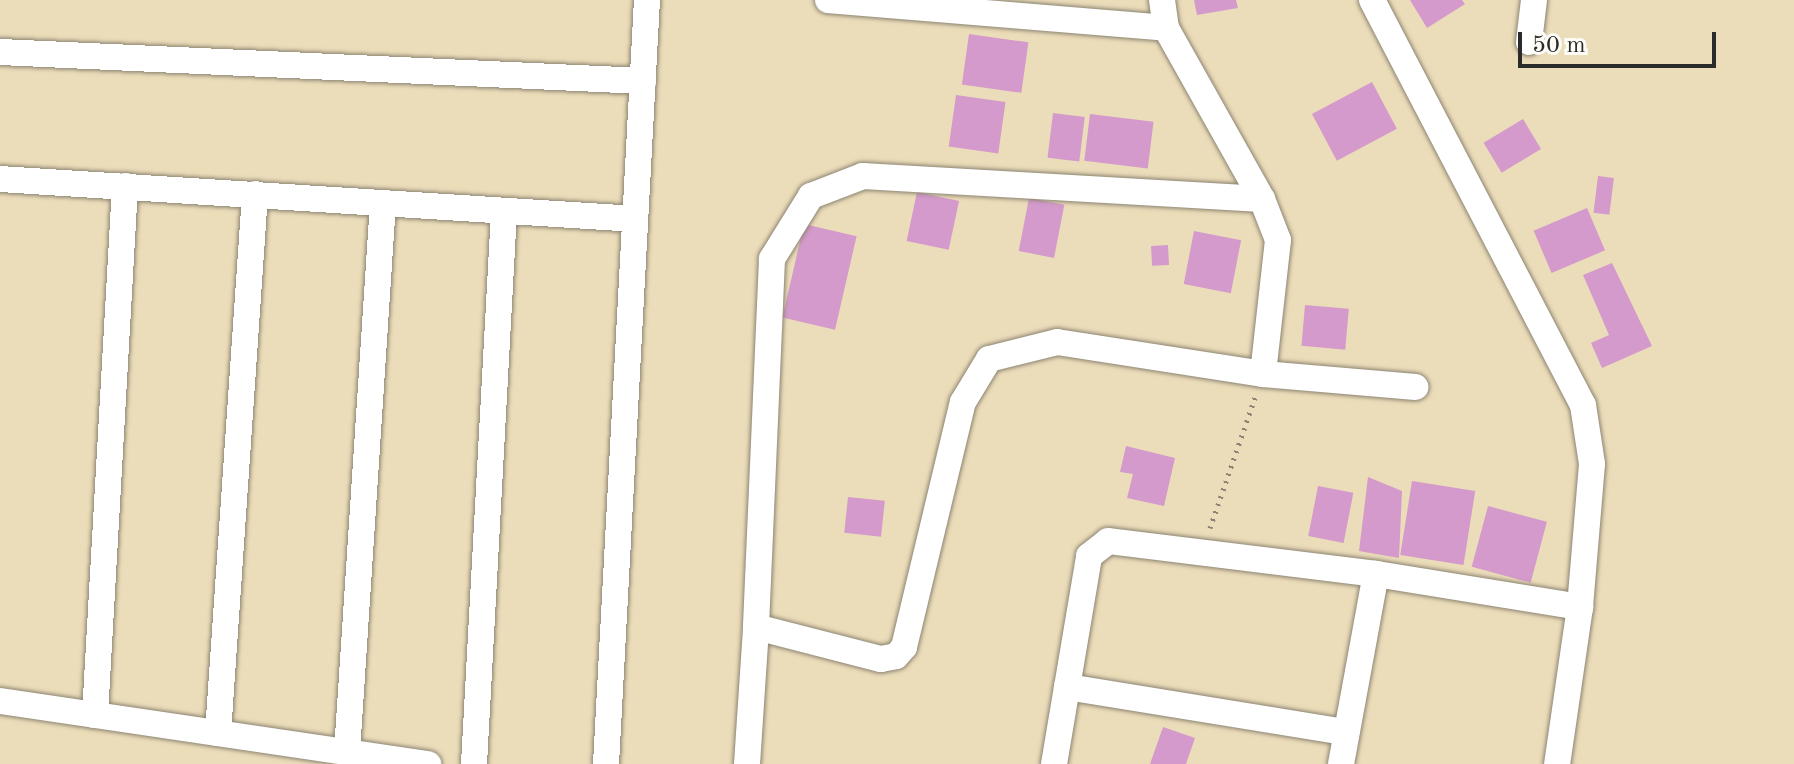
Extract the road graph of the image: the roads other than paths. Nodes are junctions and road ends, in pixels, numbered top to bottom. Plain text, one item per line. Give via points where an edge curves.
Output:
1 (647, 0) edge
2 (828, 0) edge
3 (1162, 0) edge
4 (1372, 0) edge
5 (1534, 0) edge
6 (1166, 28) junction
7 (1529, 42) dead end
8 (0, 52) edge
9 (643, 81) junction
10 (0, 179) edge
11 (125, 186) junction
12 (255, 194) junction
13 (1262, 199) junction
14 (383, 203) junction
15 (504, 211) junction
16 (635, 219) junction
17 (1263, 374) junction
18 (1415, 387) dead end
19 (1376, 574) junction
20 (1580, 607) junction
21 (756, 627) junction
22 (1067, 687) junction
23 (0, 701) edge
24 (95, 715) junction
25 (1346, 732) junction
26 (218, 733) junction
27 (347, 752) junction
28 (428, 764) edge
29 (474, 764) edge
30 (606, 764) edge
31 (747, 764) edge
32 (1054, 764) edge
33 (1341, 764) edge
34 (1557, 764) edge

1 - 9 street
2 - 6 street
3 - 6 street
4 - 20 street via 1583,405 1592,464
5 - 7 street
6 - 13 street
8 - 9 street
9 - 16 street
10 - 11 street
11 - 12 street
11 - 24 street
12 - 14 street
12 - 26 street
13 - 17 street via 1278,240
13 - 21 street via 863,176 811,196 772,259
14 - 15 street
14 - 27 street
15 - 16 street
15 - 29 street
16 - 30 street
17 - 18 street
17 - 21 street via 1057,342 989,359 963,402 904,647 896,656 881,659
19 - 20 street
19 - 22 street via 1108,541 1089,556
19 - 25 street
20 - 34 street
21 - 31 street
22 - 25 street
22 - 32 street
23 - 24 street
24 - 26 street
25 - 33 street
26 - 27 street
27 - 28 street

